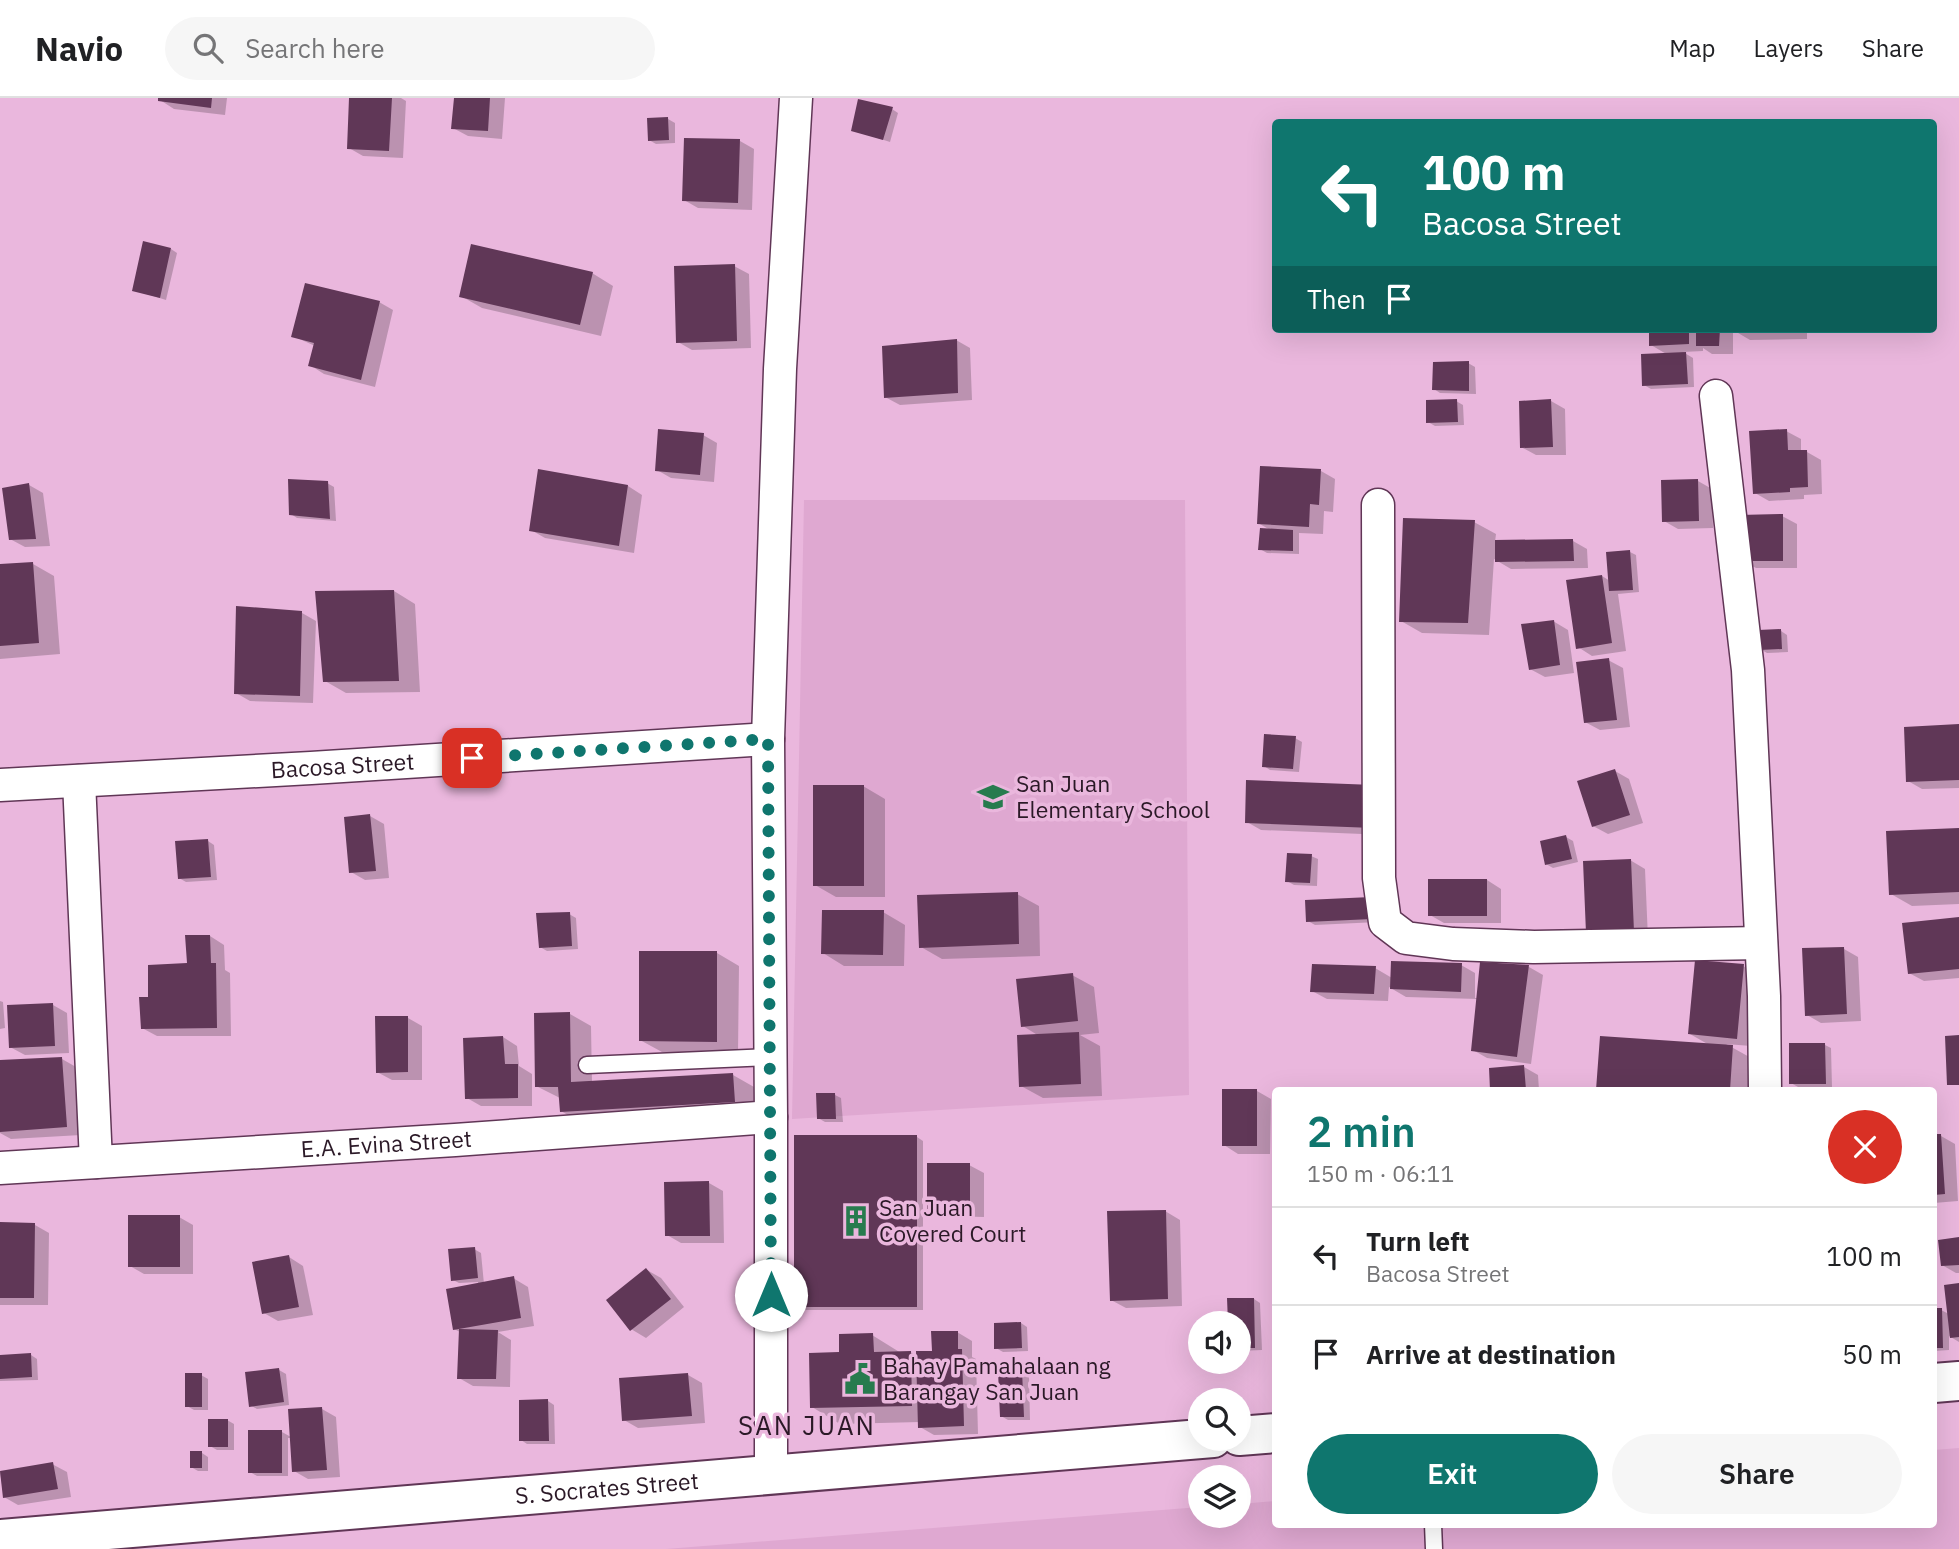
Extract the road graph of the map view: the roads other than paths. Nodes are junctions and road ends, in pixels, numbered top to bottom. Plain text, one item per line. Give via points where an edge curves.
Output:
1 (796, 98) edge
2 (1716, 396) dead end
3 (1378, 505) dead end
4 (768, 739) junction
5 (79, 781) junction
6 (0, 785) edge
7 (1761, 943) junction
8 (771, 1057) junction
9 (587, 1065) dead end
10 (1765, 1087) edge
11 (771, 1117) junction
12 (96, 1162) junction
13 (0, 1168) edge
14 (1959, 1381) edge
15 (1937, 1383) edge
16 (1272, 1433) edge
17 (1251, 1435) edge
18 (1188, 1440) edge
19 (771, 1476) junction
20 (1433, 1528) edge
21 (0, 1539) edge
22 (1434, 1549) edge

1 - 4 street via 780,369
2 - 7 street via 1748,670
3 - 7 street via 1379,878 1385,922 1406,937 1453,944
4 - 5 street, Bacosa Street
4 - 8 street
5 - 6 street, Bacosa Street
5 - 12 street
7 - 10 street
8 - 9 lane
8 - 11 street
11 - 12 street, E.A. Evina Street
11 - 19 street
12 - 13 street, E.A. Evina Street
14 - 15 street
16 - 17 street
18 - 19 street, S. Socrates Street
19 - 21 street, S. Socrates Street
20 - 22 lane

